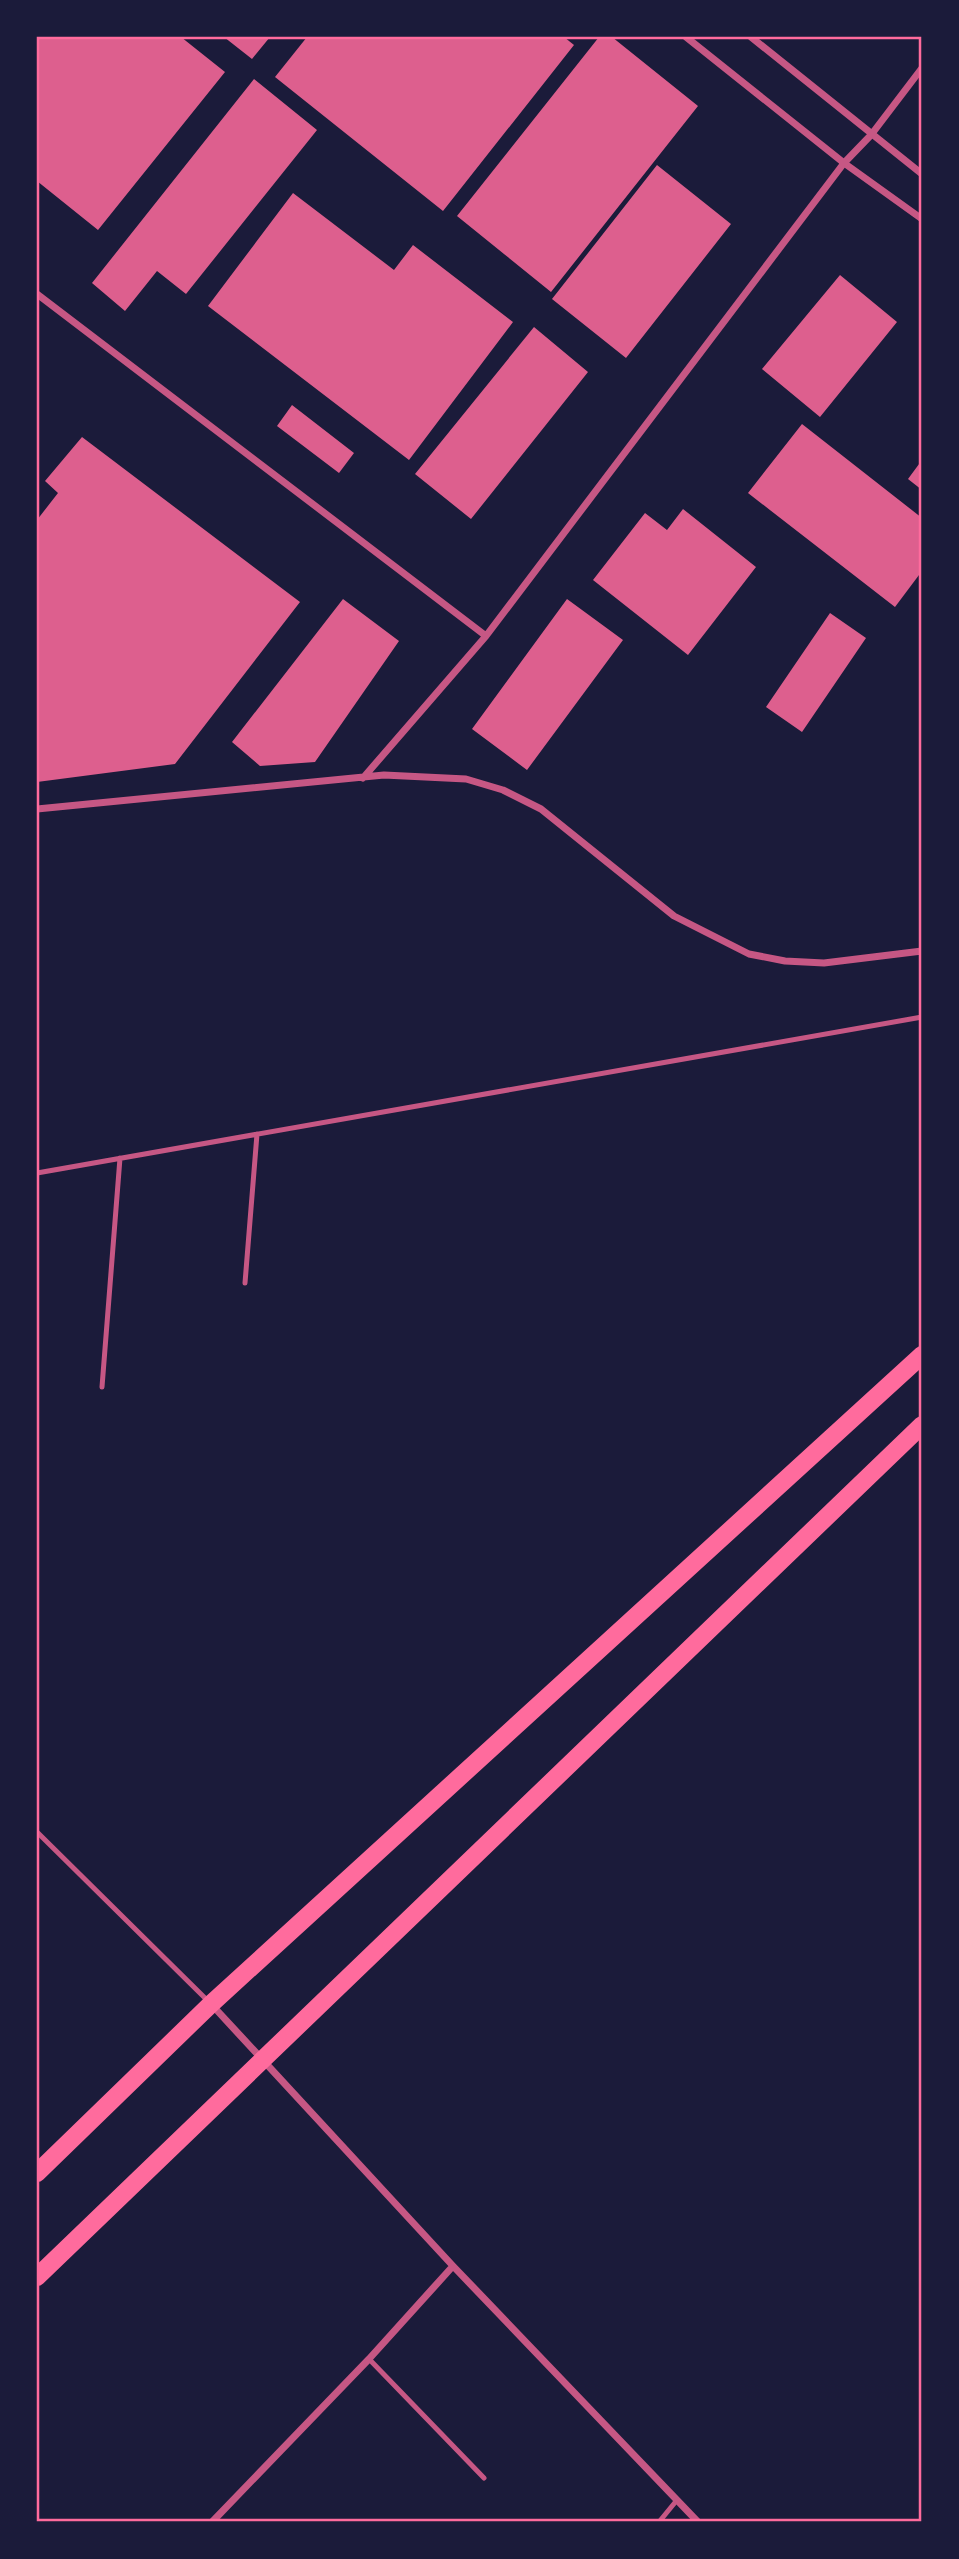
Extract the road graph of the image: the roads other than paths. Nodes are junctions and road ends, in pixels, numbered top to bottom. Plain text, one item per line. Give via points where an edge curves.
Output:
1 (687, 37) edge
2 (751, 37) edge
3 (922, 68) edge
4 (871, 135) junction
5 (845, 163) junction
6 (922, 174) edge
7 (922, 219) edge
8 (37, 294) edge
9 (486, 636) junction
10 (363, 778) junction
11 (37, 809) edge
12 (922, 951) edge
13 (922, 1017) edge
14 (257, 1134) junction
15 (120, 1158) junction
16 (37, 1173) edge
17 (245, 1283) dead end
18 (922, 1355) edge
19 (102, 1387) dead end
20 (922, 1425) edge
21 (37, 1832) edge
22 (211, 2004) junction
23 (264, 2060) junction
24 (37, 2173) edge
25 (453, 2266) junction
26 (37, 2277) edge
27 (369, 2359) junction
28 (484, 2478) dead end
29 (677, 2500) junction
30 (212, 2522) edge
31 (659, 2522) edge
32 (698, 2522) edge

1 - 5 street
2 - 4 street
3 - 4 street
4 - 5 street
4 - 6 street
5 - 7 street
5 - 9 street
8 - 9 street
9 - 10 street
10 - 11 street
10 - 12 street via 415,775 466,779 503,790 541,809 674,916 749,954 824,963
13 - 14 lane
14 - 15 lane
14 - 17 lane
15 - 16 lane
15 - 19 lane
18 - 22 main road
20 - 23 main road
21 - 22 lane
22 - 23 street
22 - 24 main road
23 - 25 street
23 - 26 main road
25 - 27 street
25 - 29 street
27 - 28 lane
27 - 30 street
29 - 31 lane
29 - 32 street

